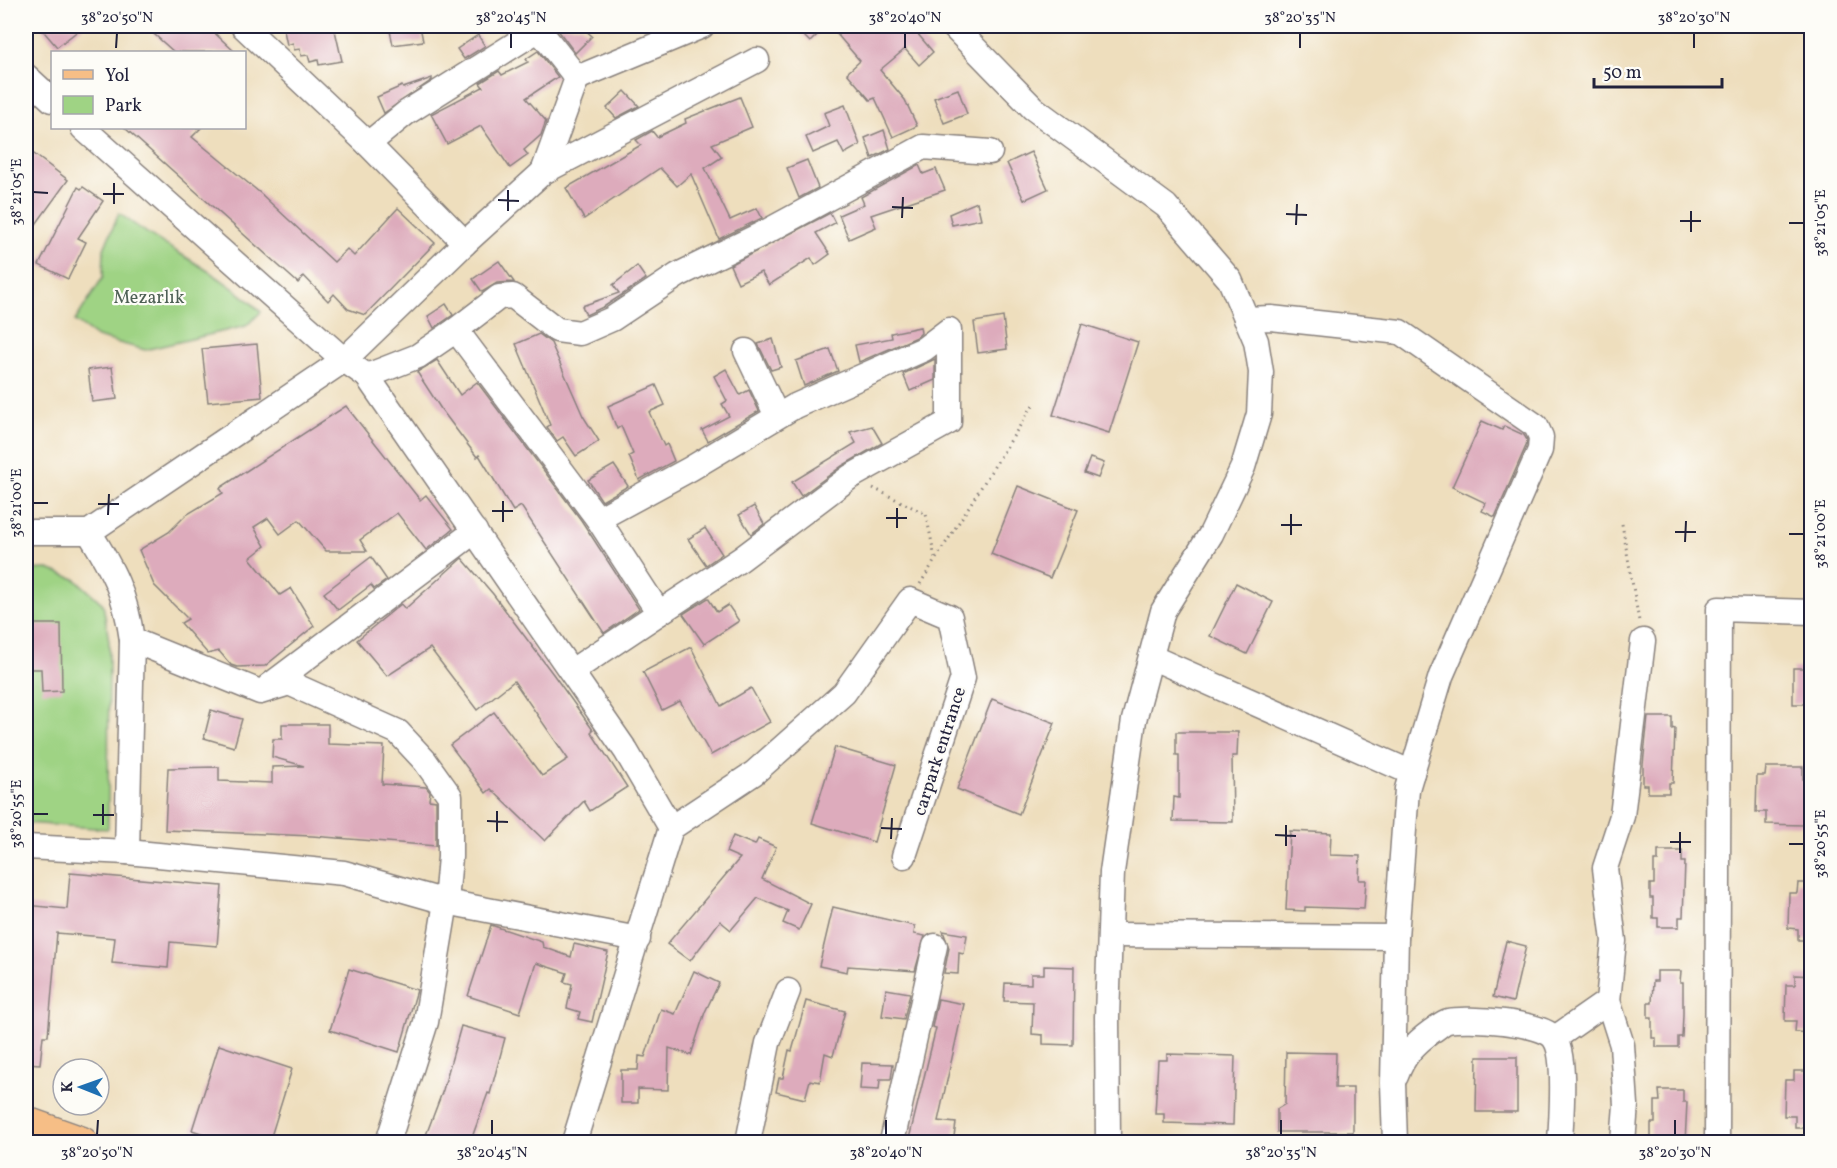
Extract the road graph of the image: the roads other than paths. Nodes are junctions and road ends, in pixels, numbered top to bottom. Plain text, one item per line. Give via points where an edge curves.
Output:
1 (243, 26) edge
2 (702, 26) edge
3 (953, 26) edge
4 (540, 27) edge
5 (758, 60) dead end
6 (26, 76) edge
7 (577, 78) junction
8 (51, 99) edge
9 (84, 129) edge
10 (368, 144) junction
11 (990, 152) dead end
12 (543, 172) junction
13 (465, 243) junction
14 (1246, 319) junction
15 (456, 330) junction
16 (746, 351) dead end
17 (344, 360) junction
18 (367, 376) junction
19 (777, 416) junction
20 (598, 519) junction
21 (475, 531) junction
22 (26, 532) edge
23 (89, 532) junction
24 (1812, 612) edge
25 (659, 613) junction
26 (132, 640) junction
27 (1643, 641) road end
28 (1150, 657) junction
29 (572, 671) junction
30 (260, 693) junction
31 (1412, 773) junction
32 (671, 828) junction
33 (26, 847) edge
34 (128, 852) junction
35 (904, 856) dead end
36 (446, 902) junction
37 (1111, 935) junction
38 (1396, 937) junction
39 (638, 939) junction
40 (935, 946) dead end
41 (788, 991) dead end
42 (1608, 1001) junction
43 (1555, 1038) junction
44 (1393, 1083) junction
45 (26, 1122) edge
46 (81, 1143) edge
47 (388, 1143) edge
48 (574, 1143) edge
49 (748, 1143) edge
50 (892, 1143) edge
51 (1108, 1143) edge
52 (1395, 1143) edge
53 (1560, 1143) edge
54 (1623, 1143) edge
55 (1717, 1143) edge

1 - 10 street
2 - 7 street
3 - 14 street via 1034,108 1166,206 1230,280
4 - 7 street
4 - 10 street via 406,113
5 - 12 street
6 - 8 street
7 - 12 street
9 - 17 street
10 - 13 street
11 - 15 street via 923,147 678,275 612,319 580,333 556,330 513,296 499,297
12 - 13 street
13 - 17 street
14 - 28 street via 1256,341 1261,372 1259,414 1243,467 1211,534 1163,611
14 - 31 street via 1271,318 1400,332 1536,426 1540,450 1441,676
15 - 18 street via 418,356
15 - 20 street
16 - 19 street
17 - 18 street
17 - 23 street
18 - 21 street
19 - 20 street
19 - 25 street via 924,349 949,330 949,422 850,477 741,559
20 - 25 street
21 - 29 street
21 - 30 street
22 - 23 street
23 - 26 street via 128,606
24 - 55 street via 1719,609
25 - 29 street
26 - 30 street
26 - 34 street
27 - 42 street via 1622,816 1605,868 1614,941
28 - 31 street
28 - 37 street via 1128,755 1112,872
29 - 32 street via 626,751
30 - 36 street via 289,683 398,732 425,761 450,796
31 - 38 street via 1401,842
32 - 35 street, carpark entrance via 753,773 844,693 910,600 950,617 963,678
32 - 39 street
33 - 34 street
34 - 36 street via 344,873
36 - 39 street
36 - 47 street via 426,1022
37 - 38 street
37 - 51 street
38 - 44 street
39 - 48 street
40 - 50 street
41 - 49 street via 768,1043
42 - 43 street
42 - 54 street via 1622,1045 1626,1105
43 - 44 street via 1544,1029 1526,1024 1447,1021 1410,1049
43 - 53 street via 1562,1072
44 - 52 street
45 - 46 main road

